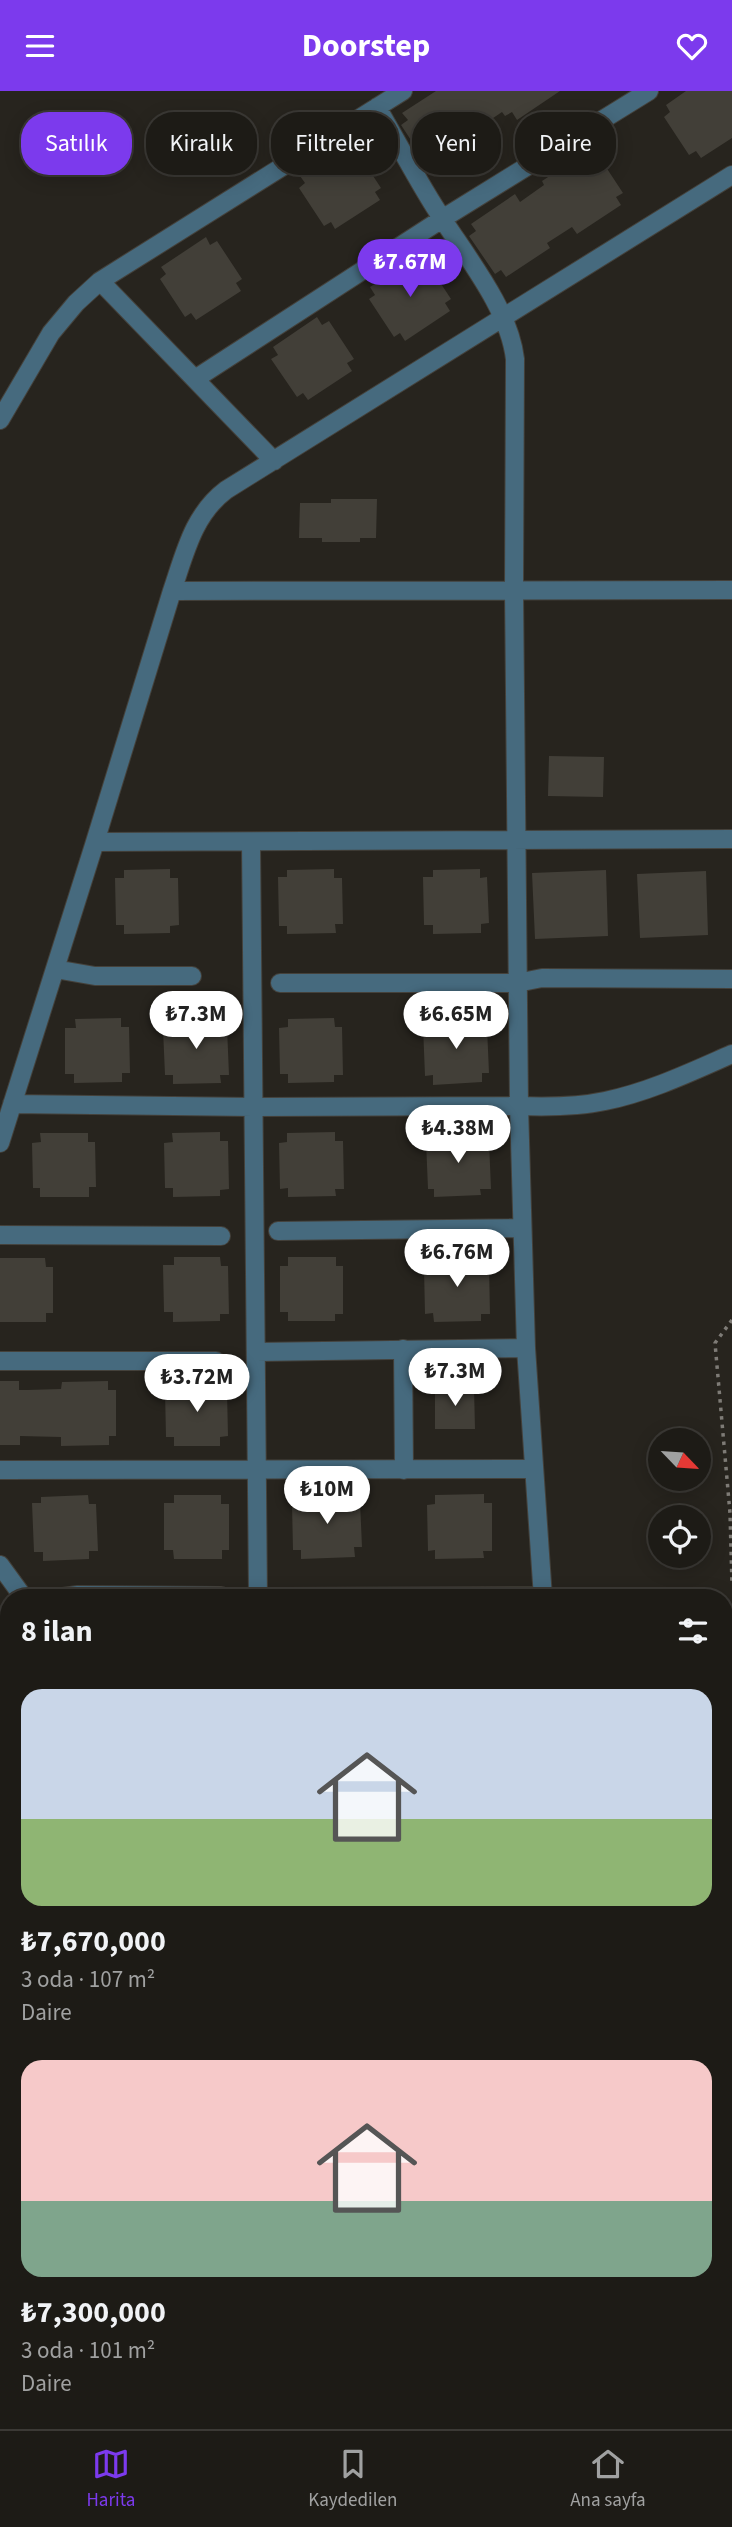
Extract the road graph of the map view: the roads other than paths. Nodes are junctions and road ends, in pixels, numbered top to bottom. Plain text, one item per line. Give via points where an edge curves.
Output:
1 (403, 91) edge
2 (649, 91) edge
3 (377, 107) junction
4 (732, 175) edge
5 (442, 219) junction
6 (100, 281) junction
7 (505, 317) junction
8 (195, 379) junction
9 (0, 420) edge
10 (274, 461) junction
11 (514, 590) junction
12 (732, 590) edge
13 (172, 591) junction
14 (732, 839) edge
15 (516, 840) junction
16 (95, 842) junction
17 (251, 842) junction
18 (55, 969) junction
19 (192, 976) dead end
20 (732, 979) edge
21 (280, 983) dead end
22 (517, 983) junction
23 (732, 1054) edge
24 (12, 1104) junction
25 (519, 1106) junction
26 (253, 1107) junction
27 (0, 1143) edge
28 (522, 1228) junction
29 (278, 1231) dead end
30 (0, 1235) edge
31 (221, 1236) dead end
32 (526, 1348) junction
33 (403, 1349) junction
34 (256, 1352) junction
35 (0, 1361) edge
36 (216, 1361) dead end
37 (257, 1468) junction
38 (404, 1469) junction
39 (533, 1469) junction
40 (0, 1470) edge
41 (0, 1565) edge
42 (17, 1589) edge
43 (258, 1589) edge
44 (542, 1589) edge

1 - 3 street
2 - 5 street
3 - 5 street
3 - 6 street
4 - 7 street
5 - 7 street
5 - 8 street
6 - 8 street
6 - 9 street via 51,333
7 - 10 street
7 - 11 street via 516,359
8 - 10 street
10 - 13 street via 226,490 203,512
11 - 12 street
11 - 13 street
11 - 15 street
13 - 16 street
14 - 15 street
15 - 17 street
15 - 22 street
16 - 17 street
16 - 18 street
17 - 26 street
18 - 19 street via 95,977
18 - 24 street
20 - 22 street via 542,978
21 - 22 street
22 - 25 street
23 - 25 street via 604,1102
24 - 26 street
24 - 27 street
25 - 26 street
25 - 28 street
26 - 34 street
28 - 29 street
28 - 32 street
30 - 31 street
32 - 33 street
32 - 39 street
33 - 34 street
33 - 38 street
34 - 37 street
35 - 36 street
37 - 38 street
37 - 40 street
37 - 43 street
38 - 39 street
39 - 44 street
41 - 42 street

